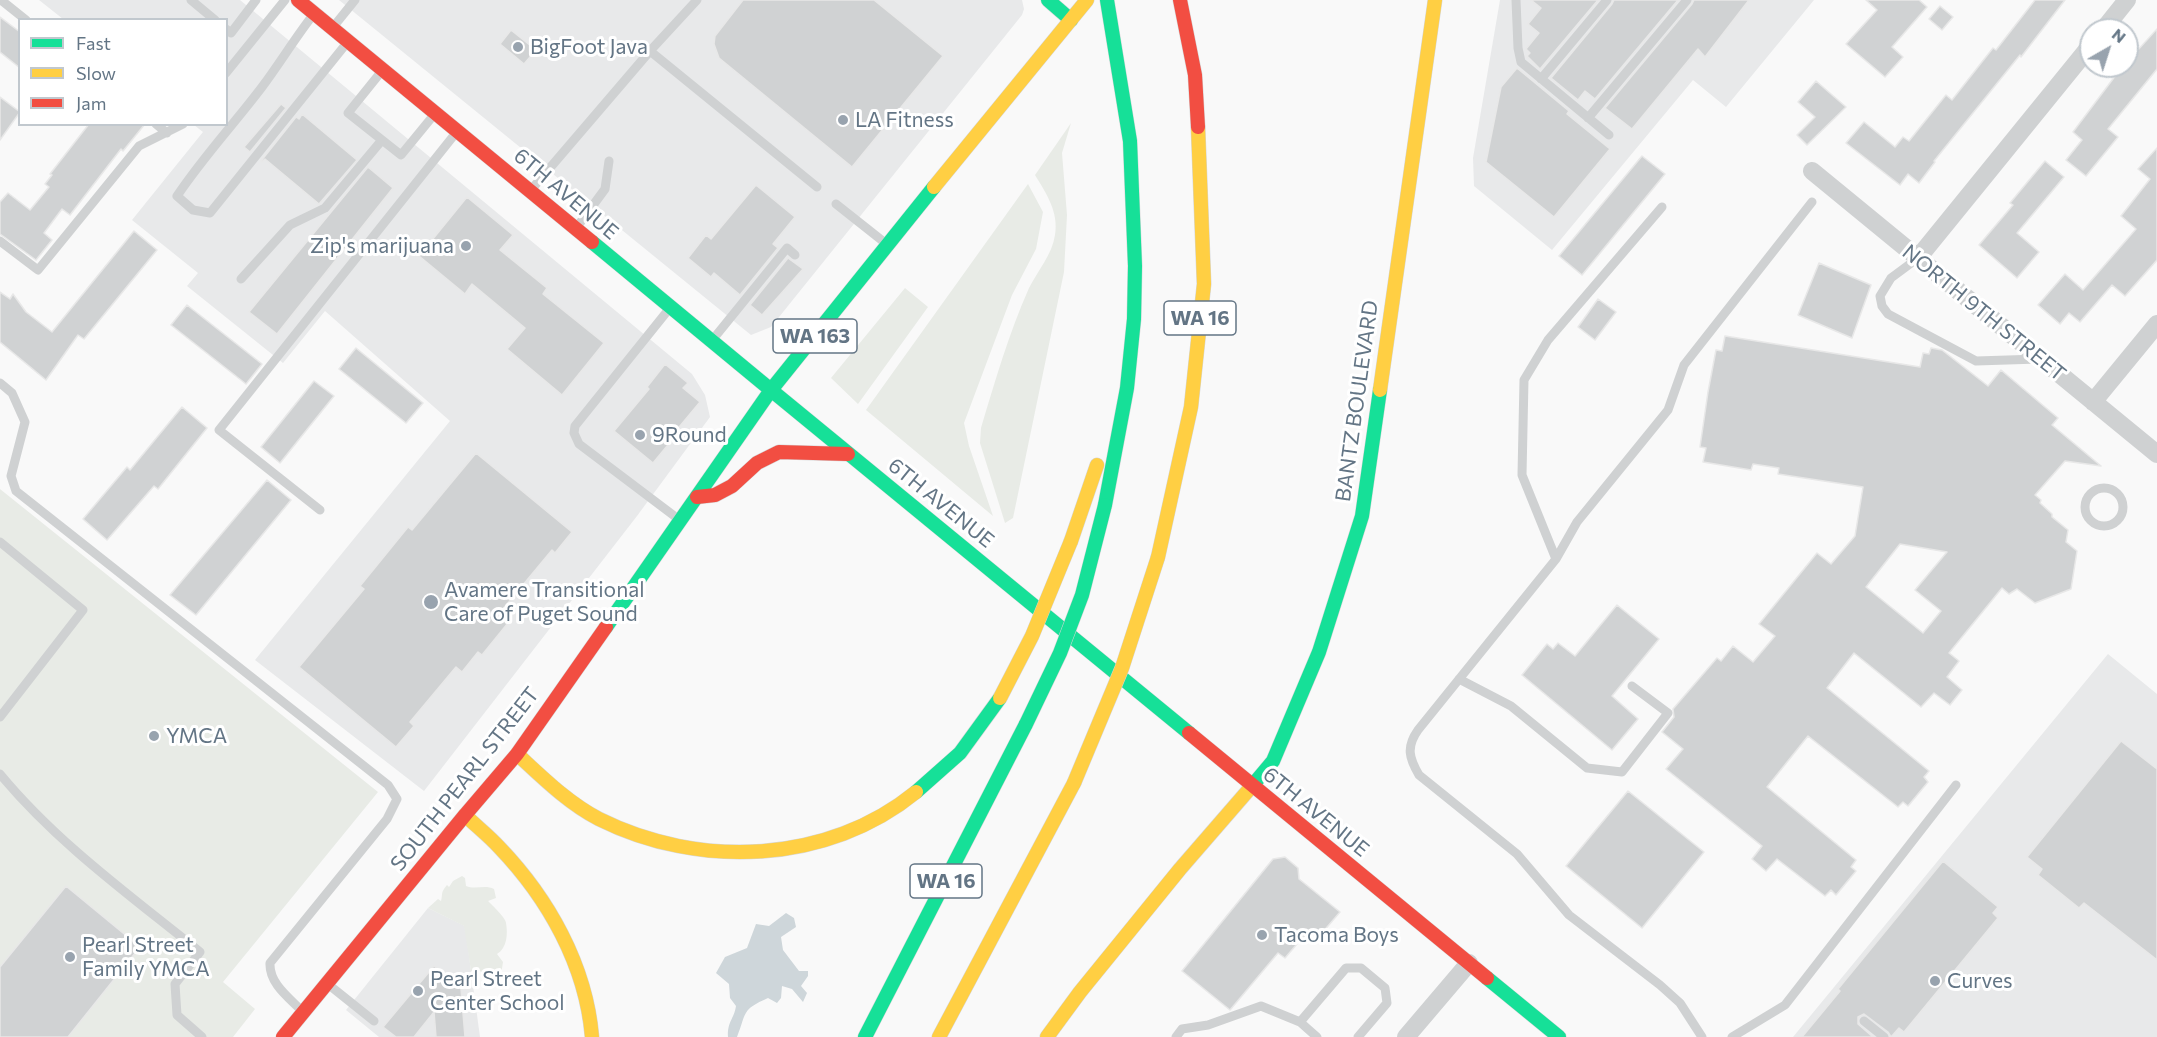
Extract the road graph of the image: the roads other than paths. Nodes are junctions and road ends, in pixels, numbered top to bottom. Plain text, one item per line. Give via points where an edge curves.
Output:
1 (1, 0) edge
2 (191, 0) edge
3 (256, 0) edge
4 (285, 0) edge
5 (298, 0) edge
6 (355, 0) edge
7 (1048, 0) edge
8 (1087, 0) edge
9 (1107, 0) edge
10 (1180, 0) edge
11 (1435, 0) edge
12 (1525, 0) edge
13 (1607, 0) edge
14 (1687, 0) edge
15 (2127, 0) edge
16 (690, 2) edge
17 (1516, 5) edge
18 (314, 14) junction
19 (24, 18) edge
20 (213, 18) edge
21 (2113, 18) edge
22 (1071, 20) junction
23 (332, 28) junction
24 (228, 31) edge
25 (348, 42) junction
26 (650, 51) junction
27 (2079, 60) edge
28 (383, 70) junction
29 (228, 71) edge
30 (1541, 80) junction
31 (435, 113) junction
32 (1588, 118) junction
33 (158, 126) edge
34 (179, 126) edge
35 (457, 131) junction
36 (167, 133) junction
37 (1609, 135) dead end
38 (382, 140) junction
39 (609, 161) dead end
40 (1812, 171) dead end
41 (817, 187) dead end
42 (530, 191) junction
43 (1812, 202) dead end
44 (837, 204) dead end
45 (1662, 207) dead end
46 (576, 229) junction
47 (0, 241) edge
48 (888, 246) junction
49 (795, 255) dead end
50 (1918, 258) junction
51 (241, 279) dead end
52 (671, 307) junction
53 (2157, 324) edge
54 (712, 341) junction
55 (2041, 359) junction
56 (1129, 372) junction
57 (0, 383) edge
58 (771, 390) junction
59 (2093, 402) junction
60 (848, 454) junction
61 (2157, 454) edge
62 (697, 497) junction
63 (320, 510) dead end
64 (680, 520) junction
65 (2116, 522) joint
66 (0, 542) edge
67 (1556, 559) junction
68 (1459, 679) junction
69 (1632, 686) dead end
70 (0, 717) edge
71 (517, 754) junction
72 (0, 774) edge
73 (1956, 785) dead end
74 (1252, 786) junction
75 (465, 815) junction
76 (1468, 963) junction
77 (327, 983) junction
78 (303, 1012) junction
79 (374, 1021) dead end
80 (1864, 1021) dead end
81 (1300, 1022) junction
82 (1361, 1036) edge
83 (202, 1037) edge
84 (283, 1037) edge
85 (592, 1037) edge
86 (865, 1037) edge
87 (939, 1037) edge
88 (1047, 1037) edge
89 (1176, 1037) edge
90 (1317, 1037) edge
91 (1406, 1037) edge
92 (1558, 1037) edge
93 (1702, 1037) edge
94 (1732, 1037) edge
95 (1884, 1037) edge

1 - 19 lane
2 - 20 lane
3 - 24 lane via 231,33
4 - 29 lane
5 - 18 main road, 6TH AVENUE
6 - 23 lane
7 - 22 main road
8 - 22 main road, WA 163
9 - 56 main road, WA 16 via 1132,161 1135,246
10 - 87 main road, WA 16, bridge via 1195,75 1204,285 1191,407 1158,557 1122,668 1074,783
11 - 74 main road, BANTZ BOULEVARD via 1362,516 1319,652 1295,712 1273,761
12 - 17 lane
13 - 30 lane
14 - 32 lane
15 - 21 street
16 - 26 lane
17 - 30 lane via 1519,57
18 - 23 main road, 6TH AVENUE
18 - 25 lane via 177,196 193,210 210,213
22 - 48 main road, WA 163
23 - 25 main road, 6TH AVENUE
25 - 28 main road, 6TH AVENUE
26 - 41 lane
26 - 42 lane
27 - 50 street
28 - 31 main road, 6TH AVENUE
28 - 38 lane via 348,113
30 - 32 lane
31 - 35 main road, 6TH AVENUE
31 - 38 lane via 401,155
32 - 37 lane
33 - 36 lane
34 - 36 lane
35 - 42 main road, 6TH AVENUE
35 - 63 lane via 219,430
36 - 47 lane via 139,146 38,270
38 - 51 lane via 325,208 290,225
39 - 46 lane via 605,189
40 - 50 street, NORTH 9TH STREET
42 - 46 main road, 6TH AVENUE
43 - 67 lane via 1684,364 1668,410 1577,522
44 - 48 lane
45 - 67 lane via 1548,340 1524,380 1522,475
46 - 52 main road, 6TH AVENUE
48 - 58 main road, WA 163
49 - 54 lane via 787,248
50 - 55 street, NORTH 9TH STREET
50 - 55 lane via 1891,278 1880,296 1887,314 1976,361
52 - 54 main road, 6TH AVENUE
52 - 64 lane via 575,426 574,433 579,444
53 - 59 street
54 - 58 main road, 6TH AVENUE
55 - 59 street, NORTH 9TH STREET
56 - 71 main road, bridge via 1071,540 1032,636 1000,698 981,727 944,769 884,814 782,852 707,853 659,844 598,819
56 - 86 main road, WA 16, bridge via 1106,505 1082,595 1060,653
57 - 78 lane via 12,393 26,422 11,476 16,491 388,785 397,799 387,819 270,963 273,980
58 - 60 main road, 6TH AVENUE
58 - 62 main road, SOUTH PEARL STREET / WA 163
59 - 61 street, NORTH 9TH STREET
60 - 62 main road via 779,452 757,463 732,486 715,495
60 - 74 main road, 6TH AVENUE
62 - 64 main road, SOUTH PEARL STREET / WA 163
64 - 71 main road, SOUTH PEARL STREET / WA 163
65 - 65 lane via 2123,509 2119,495 2106,488 2092,492 2085,505 2089,519 2102,526
66 - 70 lane via 83,610
67 - 68 lane
68 - 69 lane via 1511,706 1587,768 1622,772 1668,713
68 - 93 lane via 1414,736 1410,761 1419,774 1517,854 1569,915 1680,1003
71 - 75 main road, SOUTH PEARL STREET / WA 163
72 - 83 lane via 41,821 201,952 175,984 177,1015
73 - 94 lane via 1785,1005
74 - 76 main road, 6TH AVENUE
74 - 88 main road, BANTZ BOULEVARD via 1154,901
75 - 77 main road, SOUTH PEARL STREET
75 - 85 main road via 500,848 550,916 584,986
76 - 91 street
76 - 92 main road, 6TH AVENUE
77 - 78 main road, SOUTH PEARL STREET
77 - 79 lane
78 - 84 main road, SOUTH PEARL STREET
80 - 95 lane
81 - 82 lane via 1346,968 1361,968 1384,988 1387,1003
81 - 89 lane via 1261,1006 1208,1025 1182,1029
81 - 90 lane

